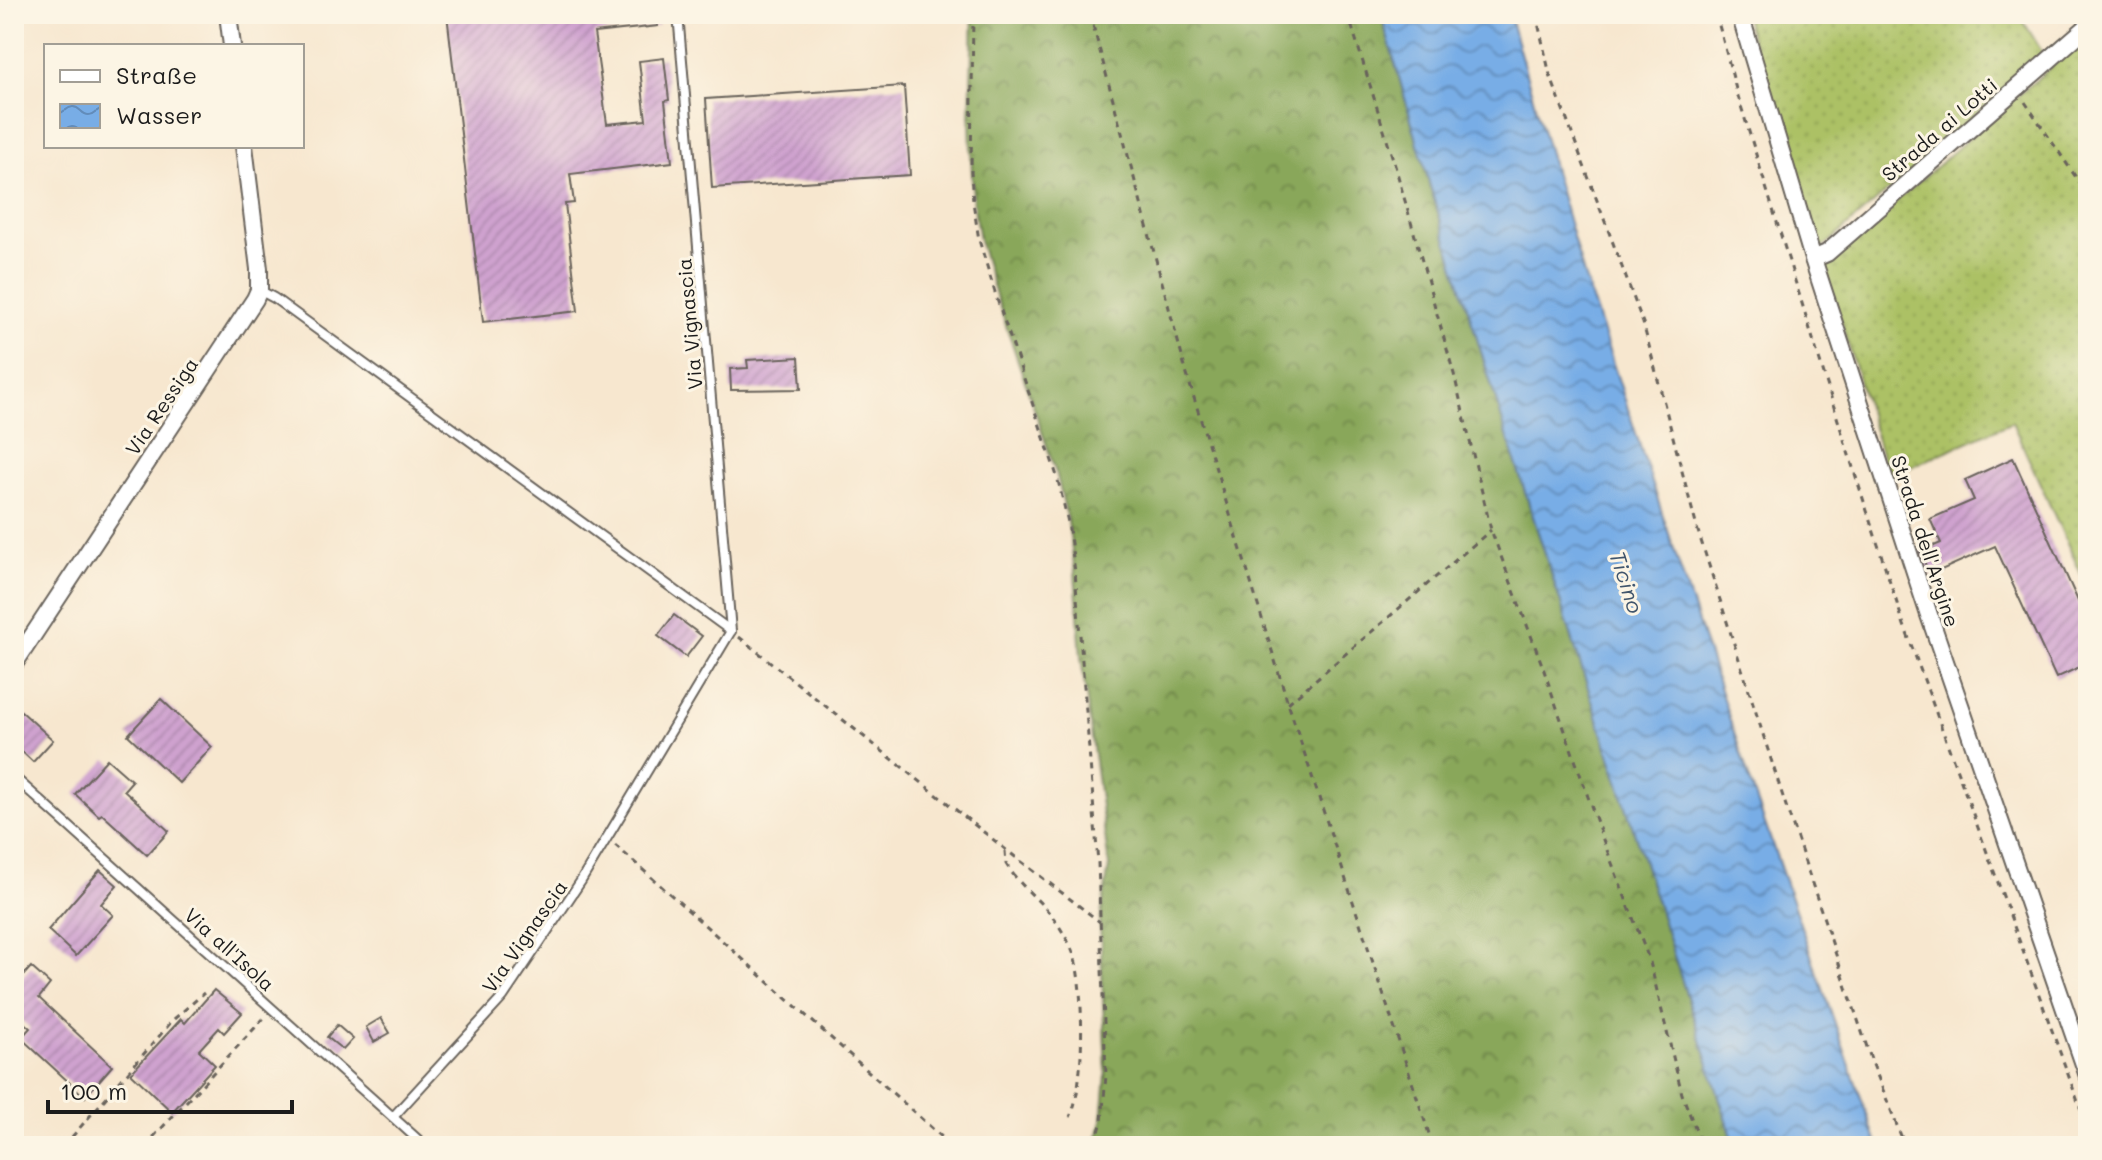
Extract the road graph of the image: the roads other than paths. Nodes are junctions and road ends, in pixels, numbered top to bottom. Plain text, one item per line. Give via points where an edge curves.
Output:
1 (228, 14) edge
2 (678, 14) edge
3 (1740, 14) edge
4 (2088, 26) edge
5 (232, 44) edge
6 (244, 148) edge
7 (1813, 259) junction
8 (259, 290) junction
9 (731, 631) junction
10 (14, 664) edge
11 (14, 777) edge
12 (2088, 1076) edge
13 (393, 1117) junction
14 (425, 1146) edge

1 - 5 street
2 - 9 lane, Via Vignascia
3 - 7 street, Strada dell'Argine
4 - 7 street, Strada ai Lotti via 1827,253
6 - 8 street
7 - 12 street, Strada dell'Argine
8 - 9 lane
8 - 10 street, Via Ressiga
9 - 13 lane, Via Vignascia via 581,881 503,997
11 - 13 lane, Via all'Isola
13 - 14 lane, Via all'Isola

